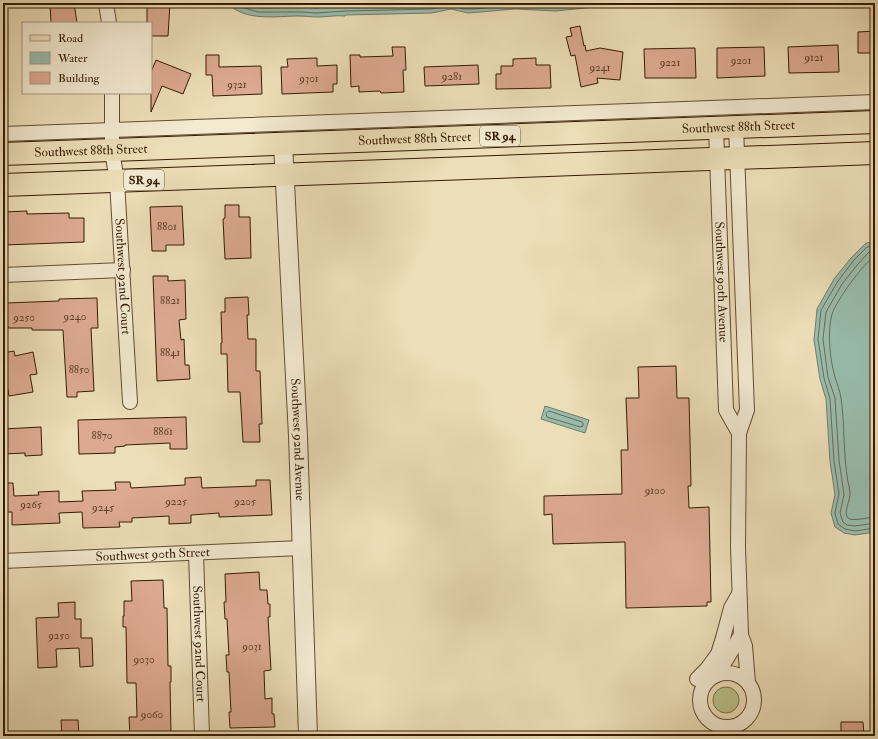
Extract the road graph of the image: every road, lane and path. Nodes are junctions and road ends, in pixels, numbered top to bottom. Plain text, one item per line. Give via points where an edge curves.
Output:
1 (106, 3) edge
2 (109, 22) edge
3 (112, 94) edge
4 (875, 102) edge
5 (875, 122) edge
6 (726, 128) junction
7 (111, 130) junction
8 (3, 134) edge
9 (283, 144) junction
10 (112, 151) junction
11 (875, 153) edge
12 (3, 154) edge
13 (727, 158) junction
14 (285, 175) junction
15 (117, 181) junction
16 (3, 185) edge
17 (123, 270) junction
18 (3, 275) edge
19 (130, 402) dead end
20 (738, 433) junction
21 (302, 548) junction
22 (196, 553) junction
23 (3, 561) edge
24 (740, 592) junction
25 (741, 635) junction
26 (716, 676) junction
27 (697, 679) dead end
28 (748, 683) junction
29 (746, 720) junction
30 (712, 723) junction
31 (202, 736) edge
32 (308, 736) edge
33 (721, 736) edge
34 (742, 736) edge

1 - 2 street
3 - 7 street, Southwest 92nd Court
4 - 7 street, Southwest 88th Street
5 - 6 main road, Southwest 88th Street / SR 94
6 - 9 main road, Southwest 88th Street / SR 94
6 - 13 street, Southwest 90th Avenue
6 - 13 street, Southwest 90th Avenue
7 - 8 street, Southwest 88th Street
7 - 10 street, Southwest 92nd Court
9 - 10 main road, Southwest 88th Street / SR 94
9 - 14 street, Southwest 92nd Avenue
10 - 12 main road, Southwest 88th Street / SR 94
10 - 15 street, Southwest 92nd Court
11 - 13 main road, SR 94
13 - 14 main road, SR 94
13 - 20 street, Southwest 90th Avenue via 747,410
13 - 20 street, Southwest 90th Avenue via 726,410
14 - 15 main road, SR 94
14 - 21 street, Southwest 92nd Avenue
15 - 16 main road, SR 94
15 - 17 street, Southwest 92nd Court
17 - 18 street
17 - 19 street, Southwest 92nd Court
20 - 24 street, Southwest 90th Avenue
21 - 22 street, Southwest 90th Street
21 - 32 street, Southwest 92nd Avenue
22 - 23 street, Southwest 90th Street
22 - 31 street, Southwest 92nd Court
24 - 25 street, Southwest 90th Avenue
24 - 27 street, Southwest 90th Avenue via 731,608 718,654
25 - 26 street
25 - 28 street, Southwest 90th Avenue via 745,646
26 - 28 street via 736,675
26 - 30 street via 707,681 699,700 702,713
28 - 29 street via 754,704
29 - 30 street via 730,728
29 - 34 street
30 - 33 street

